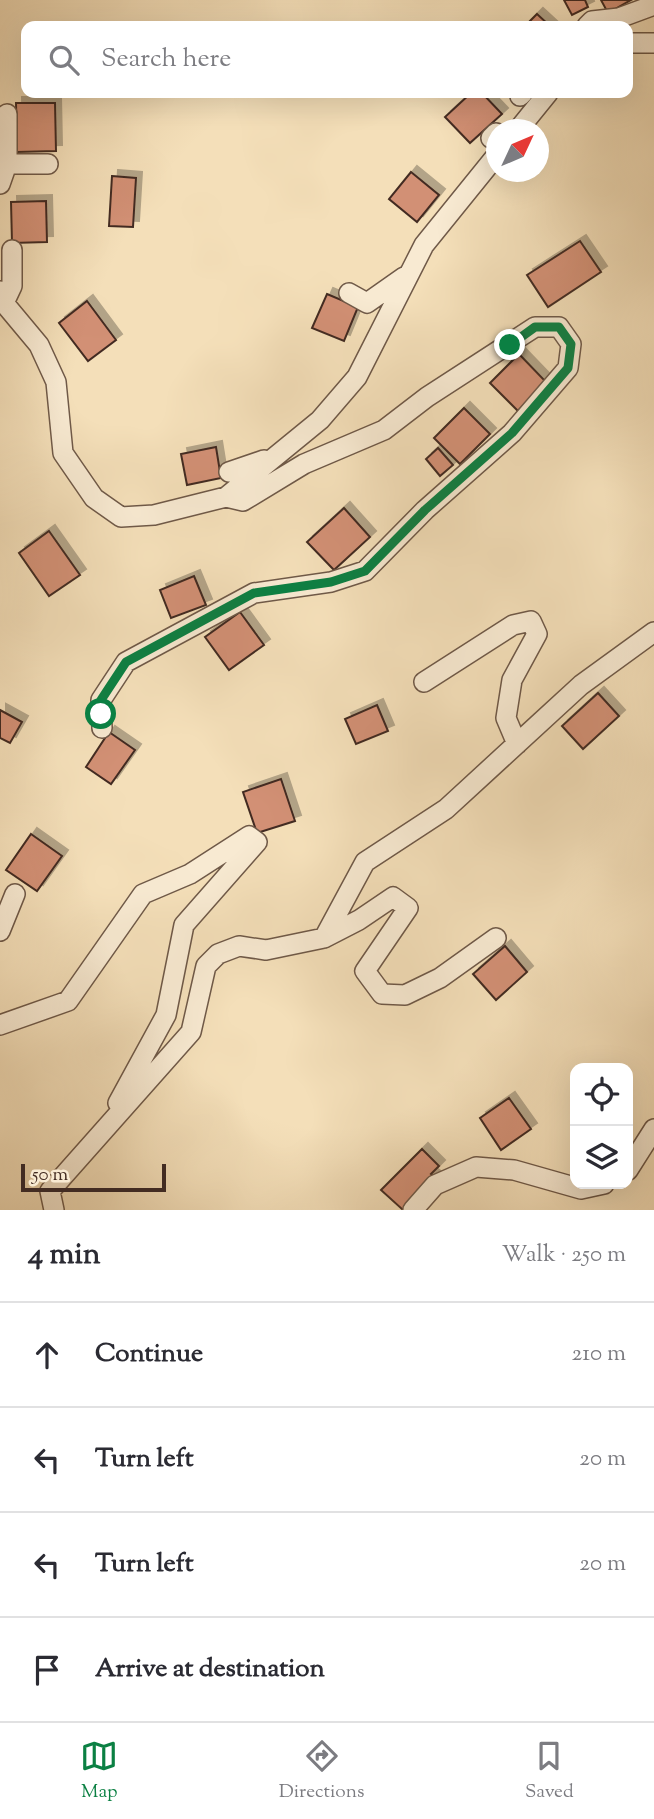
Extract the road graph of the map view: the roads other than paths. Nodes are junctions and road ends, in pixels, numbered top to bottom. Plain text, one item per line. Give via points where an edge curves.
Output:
1 (654, 5) edge
2 (616, 21) edge
3 (633, 43) edge
4 (654, 43) edge
5 (544, 98) edge
6 (7, 114) dead end
7 (527, 119) edge
8 (486, 154) edge
9 (7, 164) junction
10 (48, 164) dead end
11 (0, 184) edge
12 (12, 250) dead end
13 (410, 272) junction
14 (349, 293) dead end
15 (2, 297) edge
16 (276, 456) junction
17 (229, 472) dead end
18 (226, 497) junction
19 (654, 632) edge
20 (424, 682) dead end
21 (102, 728) dead end
22 (517, 744) junction
23 (15, 894) dead end
24 (0, 931) edge
25 (324, 938) junction
26 (496, 938) dead end
27 (0, 1026) edge
28 (104, 1129) junction
29 (654, 1129) edge
30 (633, 1162) edge
31 (570, 1186) edge
32 (54, 1210) edge
33 (413, 1210) edge

1 - 2 street
3 - 4 street
5 - 7 street
6 - 9 street
8 - 13 street
9 - 10 street
9 - 11 street
12 - 15 street via 12,286
13 - 14 street via 368,303
13 - 16 street via 357,377 320,420
15 - 18 street via 39,345 56,383 63,453 94,498 121,517 154,515
16 - 17 street
16 - 18 street
18 - 21 street via 243,501 304,464 384,430 535,327 559,327 571,344 568,368 512,433 365,571 331,582 254,593 126,662 101,700
19 - 22 street via 581,685
20 - 22 street via 513,625 531,621 537,634 512,680 506,718
22 - 25 street via 446,809 365,862
23 - 24 street
25 - 26 street via 393,897 408,908 365,971 382,994 405,995 440,978
25 - 28 street via 266,950 239,946 218,954 205,966 191,1032
27 - 28 street via 68,1001 143,894 190,874 249,836 257,842 184,925 166,1015
28 - 32 street via 50,1191
29 - 30 street
31 - 33 street via 514,1170 476,1167 435,1185

